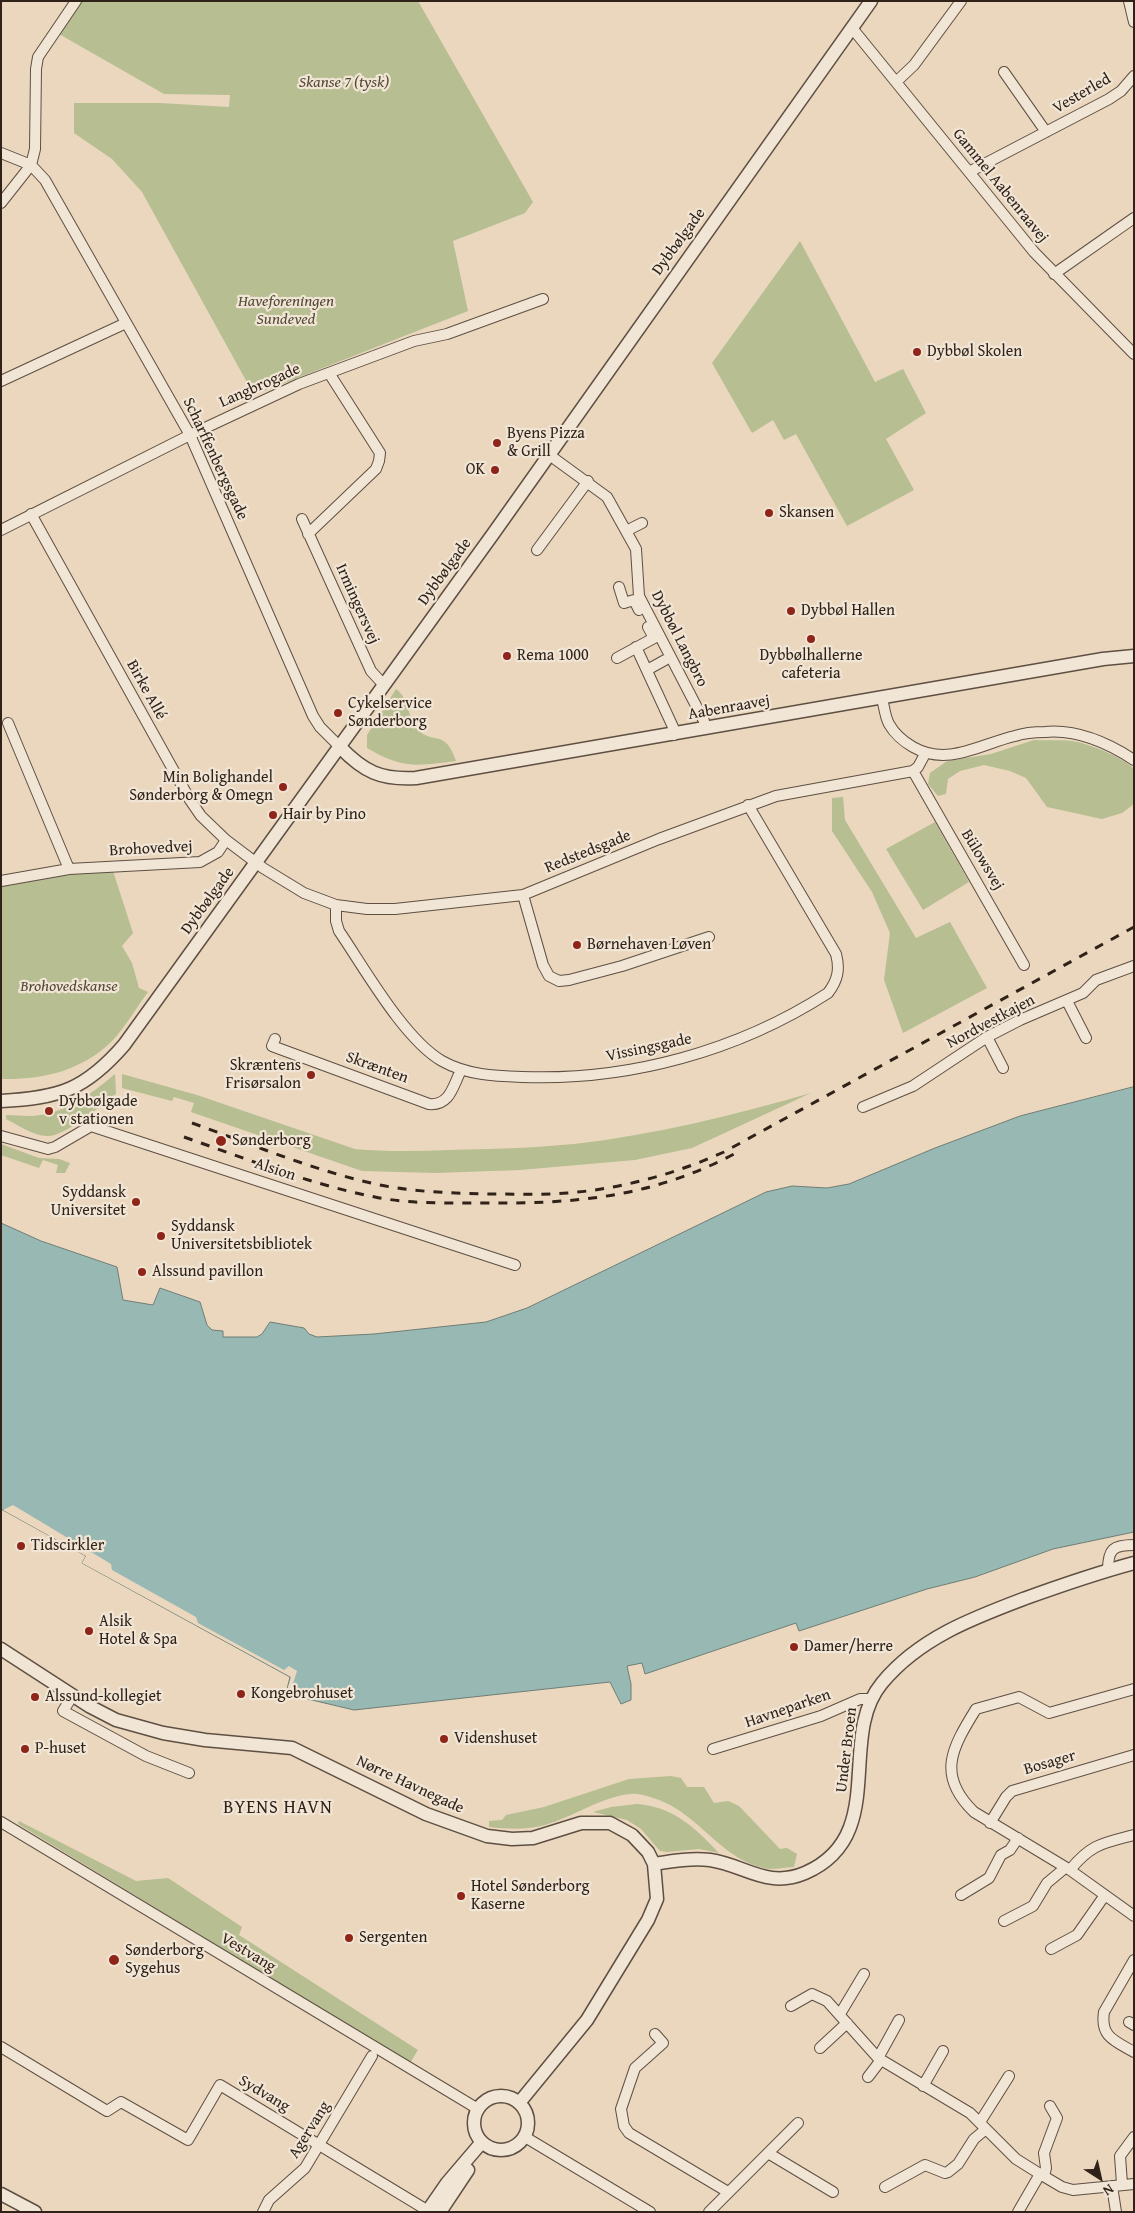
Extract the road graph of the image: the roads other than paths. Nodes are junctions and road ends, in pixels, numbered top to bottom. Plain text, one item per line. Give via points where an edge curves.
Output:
1 (76, 1) edge
2 (871, 1) edge
3 (961, 1) edge
4 (1128, 1) edge
5 (1134, 22) edge
6 (852, 28) junction
7 (1004, 72) dead end
8 (1133, 79) edge
9 (896, 82) junction
10 (1046, 132) junction
11 (1, 153) edge
12 (31, 165) junction
13 (969, 172) junction
14 (1, 203) edge
15 (1134, 218) edge
16 (1054, 274) junction
17 (543, 299) dead end
18 (126, 322) junction
19 (1134, 354) edge
20 (328, 373) junction
21 (1, 381) edge
22 (190, 435) junction
23 (548, 454) junction
24 (588, 481) junction
25 (31, 514) junction
26 (302, 519) dead end
27 (642, 523) dead end
28 (1, 530) edge
29 (626, 531) junction
30 (308, 534) junction
31 (537, 550) dead end
32 (619, 587) dead end
33 (636, 648) junction
34 (1134, 656) edge
35 (617, 658) dead end
36 (666, 660) dead end
37 (647, 670) junction
38 (383, 684) junction
39 (882, 698) junction
40 (8, 723) dead end
41 (705, 729) junction
42 (674, 735) junction
43 (340, 747) junction
44 (924, 754) junction
45 (1134, 760) edge
46 (913, 771) junction
47 (748, 805) junction
48 (226, 840) junction
49 (256, 863) junction
50 (69, 869) junction
51 (1, 881) edge
52 (523, 895) junction
53 (336, 906) junction
54 (709, 937) dead end
55 (1024, 965) dead end
56 (1134, 966) edge
57 (1066, 1001) junction
58 (987, 1037) junction
59 (1086, 1038) dead end
60 (275, 1039) dead end
61 (1003, 1068) dead end
62 (461, 1070) junction
63 (1, 1101) edge
64 (863, 1107) dead end
65 (1, 1136) edge
66 (515, 1265) dead end
67 (1134, 1545) edge
68 (1134, 1563) edge
69 (1108, 1570) junction
70 (1, 1649) edge
71 (1134, 1689) edge
72 (73, 1695) junction
73 (872, 1699) junction
74 (713, 1750) dead end
75 (1134, 1755) edge
76 (189, 1773) dead end
77 (1, 1822) edge
78 (990, 1823) junction
79 (1134, 1835) edge
80 (1018, 1838) junction
81 (654, 1864) junction
82 (1068, 1869) junction
83 (961, 1895) dead end
84 (1105, 1895) junction
85 (1134, 1916) edge
86 (1004, 1921) dead end
87 (1051, 1950) dead end
88 (1134, 1960) edge
89 (864, 1974) dead end
90 (791, 2006) dead end
91 (840, 2014) junction
92 (899, 2020) dead end
93 (847, 2023) junction
94 (655, 2034) dead end
95 (1, 2047) edge
96 (820, 2048) dead end
97 (943, 2051) dead end
98 (1134, 2052) edge
99 (372, 2056) dead end
100 (879, 2059) junction
101 (1008, 2076) dead end
102 (868, 2077) dead end
103 (924, 2086) junction
104 (519, 2103) junction
105 (1050, 2106) dead end
106 (478, 2109) junction
107 (798, 2123) dead end
108 (983, 2125) junction
109 (525, 2137) junction
110 (1134, 2137) edge
111 (484, 2144) junction
112 (320, 2145) junction
113 (768, 2153) junction
114 (1042, 2175) junction
115 (1134, 2184) edge
116 (1117, 2185) junction
117 (884, 2187) dead end
118 (728, 2192) junction
119 (833, 2192) dead end
120 (1, 2194) edge
121 (431, 2211) edge
122 (36, 2212) edge
123 (263, 2212) edge
124 (650, 2212) edge
125 (709, 2212) edge
126 (1018, 2212) edge
127 (1116, 2212) edge

1 - 12 street via 38,57 35,149
2 - 6 street, Dybbølgade
3 - 9 street via 914,65
4 - 5 street
6 - 9 street, Gammel Aabenraavej
6 - 23 street, Dybbølgade
7 - 10 street, Vesterled
8 - 10 street, Vesterled via 1109,99
9 - 13 street, Gammel Aabenraavej
10 - 13 street, Vesterled
11 - 12 street
12 - 14 street
12 - 18 street, Scharffenbergsgade via 45,180
13 - 16 street, Gammel Aabenraavej
15 - 16 street
16 - 19 street, Gammel Aabenraavej
17 - 20 street, Langbrogade
18 - 21 street
18 - 22 street, Scharffenbergsgade
20 - 22 street, Langbrogade via 264,399
20 - 30 street via 380,453 376,469
22 - 25 street, Langbrogade
22 - 43 street, Scharffenbergsgade via 313,716
23 - 24 street, Dybbøl Langbro
23 - 38 street, Dybbølgade
24 - 29 street, Dybbøl Langbro via 607,497
24 - 31 street
25 - 28 street, Langbrogade
25 - 48 street, Birke Allé via 190,800
26 - 30 street, Irmingersvej
27 - 29 street
29 - 41 street, Dybbøl Langbro via 636,549 639,596 704,721
30 - 38 street, Irmingersvej via 371,671
32 - 33 street via 624,603 634,600 654,638
33 - 35 street
33 - 37 street
34 - 39 street, Aabenraavej
36 - 37 street
37 - 42 street
38 - 43 street, Dybbølgade
39 - 41 street, Aabenraavej
39 - 44 street via 889,723 905,742
40 - 50 street
41 - 42 street, Aabenraavej
42 - 43 street, Aabenraavej via 400,779 386,778 363,768
43 - 49 street, Dybbølgade
44 - 45 street via 963,753 1015,736 1047,731 1105,743
44 - 46 street
46 - 47 street, Redstedsgade via 794,792
46 - 55 street, Bülowsvej
47 - 52 street, Redstedsgade
47 - 62 street, Vissingsgade via 836,954 838,974 828,993 765,1028 706,1051 666,1062 604,1073 543,1078 488,1076
48 - 49 street, Birke Allé
48 - 50 street, Brohovedvej via 218,852 200,862
49 - 53 street, Redstedsgade via 304,893
49 - 63 street, Dybbølgade via 107,1065 85,1082 60,1093
50 - 51 street, Brohovedvej
52 - 53 street, Redstedsgade via 395,909
52 - 54 street via 543,965 549,976 559,981 622,966
53 - 62 street, Vissingsgade via 339,932 406,1030 441,1060
56 - 57 street, Nordvestkajen via 1096,980 1083,993
57 - 58 street, Nordvestkajen
57 - 59 street
58 - 61 street
58 - 64 street, Nordvestkajen via 913,1086
60 - 62 street, Skrænten via 272,1046 429,1104 444,1102
65 - 66 street, Alsion via 48,1150 91,1126
67 - 69 street via 1116,1546 1111,1551
68 - 69 street, Under Broen
69 - 73 street, Under Broen via 946,1630 904,1661 881,1684
70 - 72 street, Nørre Havnegade
71 - 78 street via 1049,1713 1019,1697 976,1709 960,1735 950,1763 954,1787 963,1802
72 - 76 street via 63,1711 146,1756
72 - 81 street, Nørre Havnegade via 102,1714 138,1727 205,1740 292,1748 426,1814 487,1836 534,1838 581,1823 610,1823 632,1835
73 - 74 street, Havneparken via 860,1699 812,1719
73 - 81 street, Under Broen via 864,1723 858,1799 852,1821 835,1851 820,1864 804,1873 771,1878 749,1874 712,1860
75 - 78 street, Bosager via 1012,1791
77 - 106 street, Vestvang
78 - 80 street
79 - 82 street via 1088,1850
80 - 82 street
80 - 83 street via 1002,1855 989,1878
81 - 104 street, Nørre Havnegade via 657,1899 648,1920 587,2020
82 - 84 street
82 - 86 street via 1048,1884 1033,1906
84 - 85 street
84 - 87 street via 1077,1935
88 - 98 street via 1104,2012 1102,2022 1108,2036
89 - 91 street
90 - 91 street via 812,1994 827,2001
91 - 93 street
92 - 100 street
93 - 96 street
93 - 100 street
94 - 118 street via 663,2043 635,2068 621,2109 624,2126 629,2133
95 - 112 street, Sydvang via 107,2112 121,2102 188,2140 220,2085
97 - 103 street
99 - 112 street, Agervang
100 - 102 street
100 - 103 street
101 - 108 street
103 - 108 street via 970,2113
104 - 106 street via 513,2098 497,2096
104 - 109 street via 528,2119
105 - 114 street via 1058,2118 1044,2153 1046,2168
106 - 111 street via 474,2126
107 - 113 street
108 - 114 street via 1016,2159
108 - 117 street via 958,2164 948,2172 925,2165
109 - 111 street via 512,2148 496,2150
109 - 124 street
110 - 116 street via 1120,2156
111 - 121 street via 459,2182
112 - 121 street, Sydvang
112 - 123 street, Agervang via 305,2168 269,2200
113 - 118 street
113 - 119 street
114 - 116 street via 1073,2190
114 - 126 street
115 - 116 street
116 - 127 street
118 - 125 street
120 - 122 street

